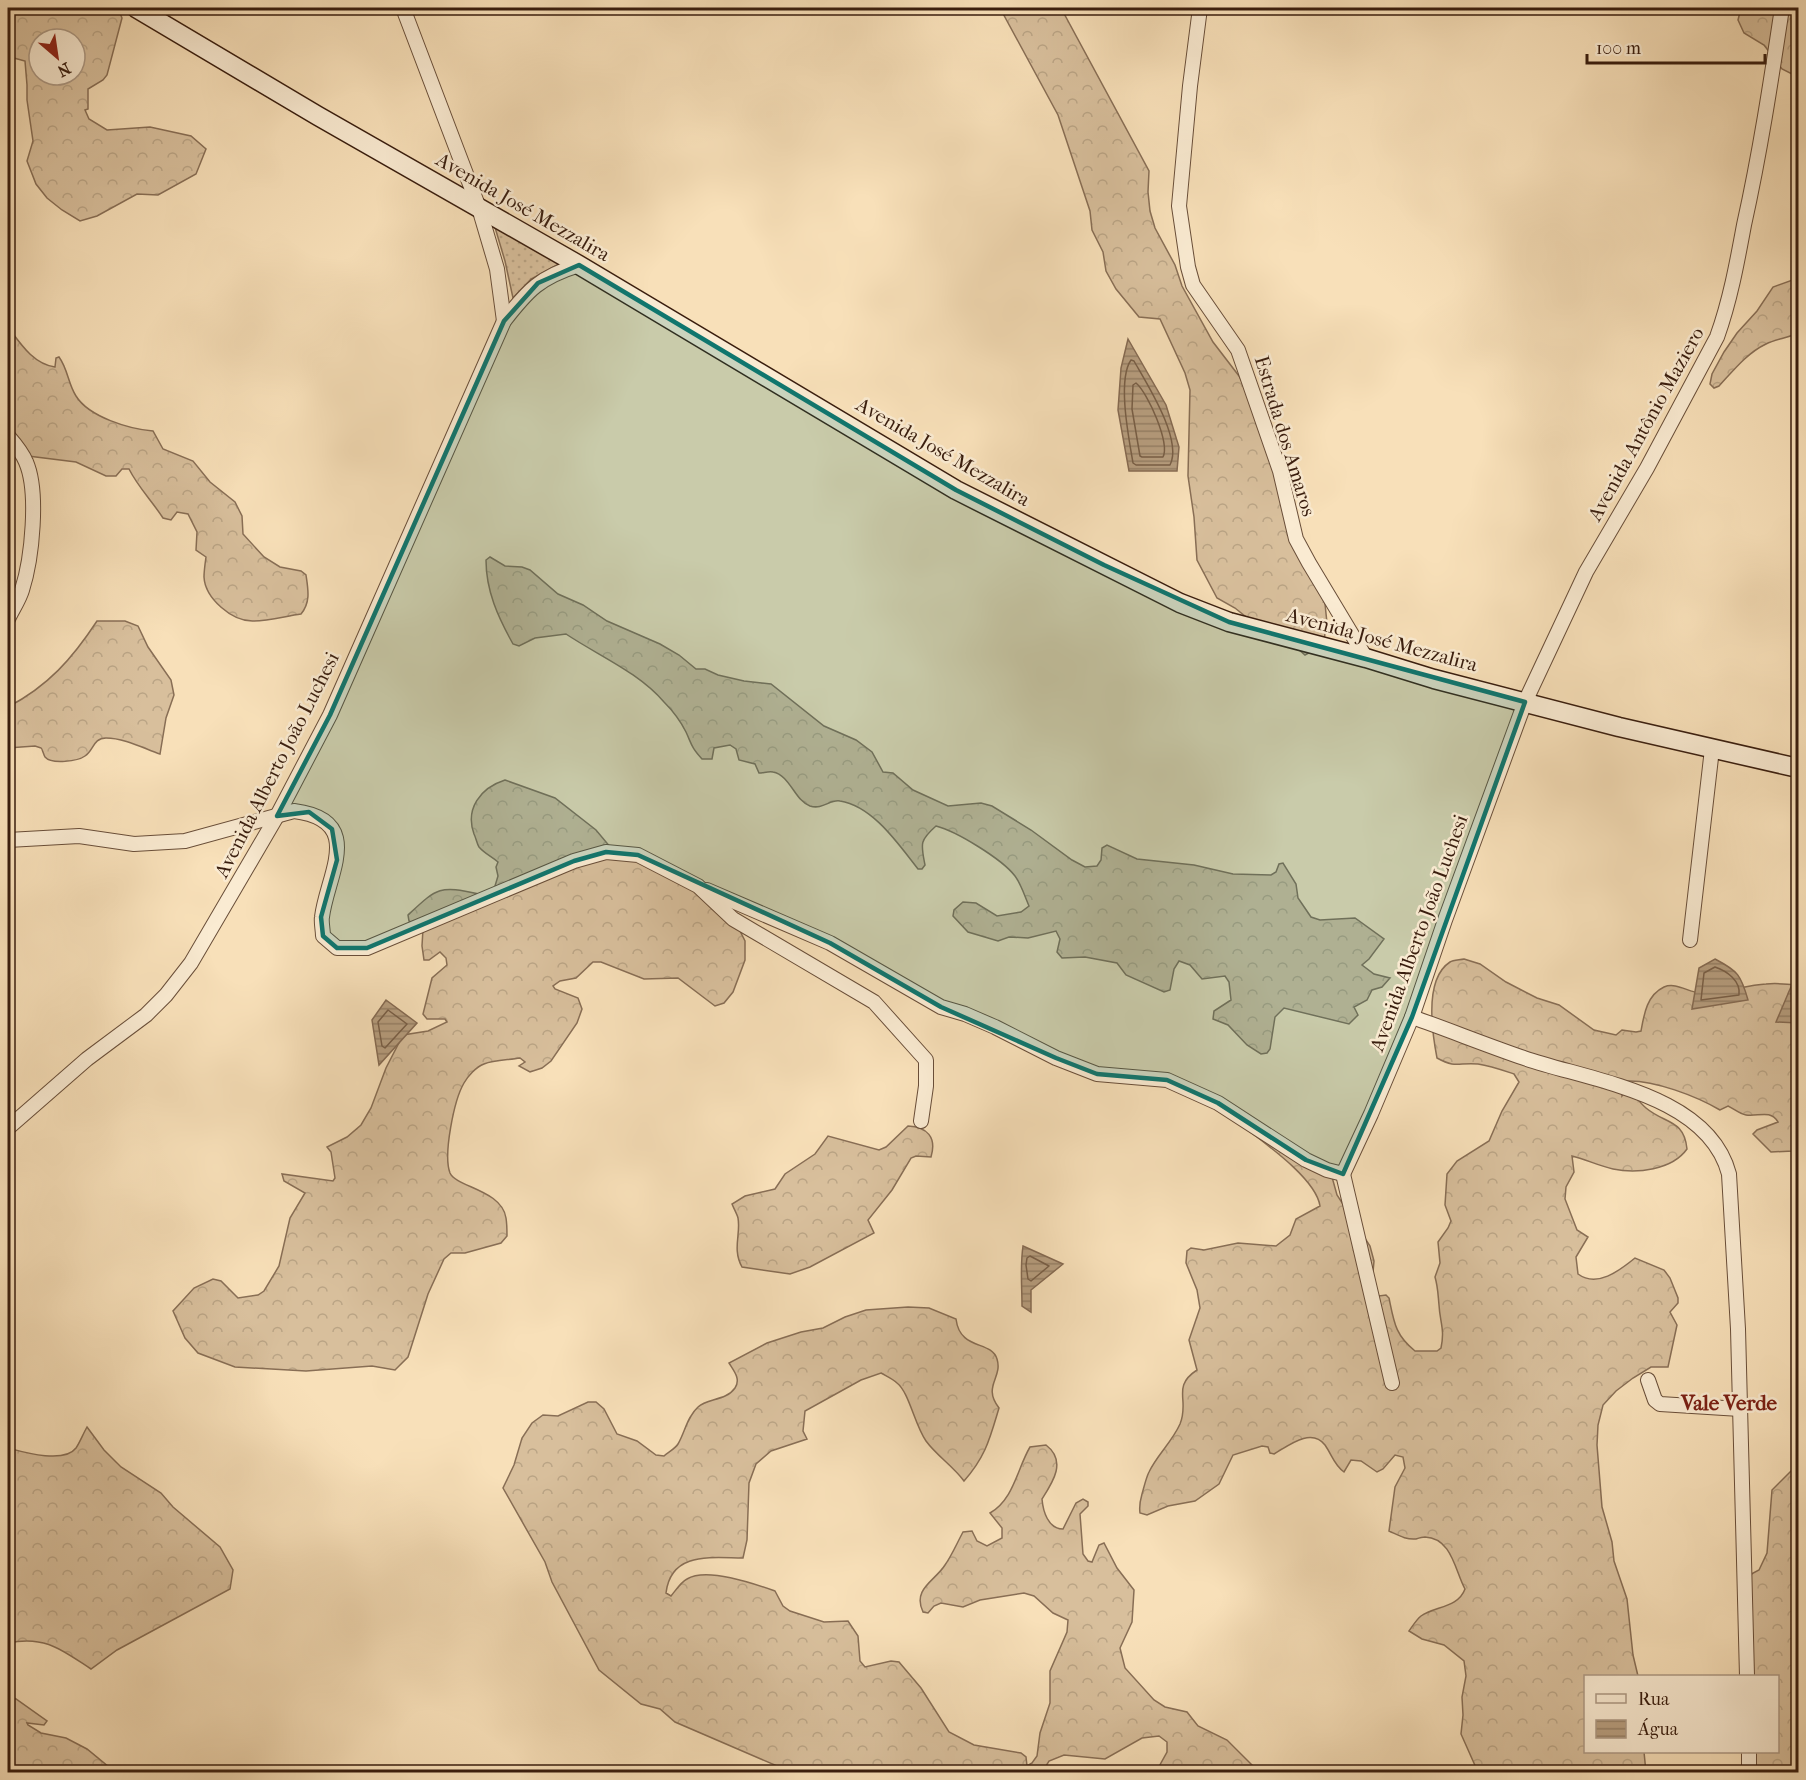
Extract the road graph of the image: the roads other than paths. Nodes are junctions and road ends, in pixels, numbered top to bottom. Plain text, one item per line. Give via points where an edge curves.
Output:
1 (135, 8) edge
2 (404, 8) edge
3 (1200, 8) edge
4 (1782, 8) edge
5 (479, 208) junction
6 (579, 265) junction
7 (504, 321) junction
8 (8, 436) edge
9 (8, 619) edge
10 (1366, 658) junction
11 (1525, 702) junction
12 (1712, 748) junction
13 (1798, 768) edge
14 (276, 816) junction
15 (8, 840) edge
16 (698, 886) junction
17 (1690, 940) dead end
18 (1412, 1017) junction
19 (921, 1121) dead end
20 (8, 1128) edge
21 (1342, 1174) junction
22 (1648, 1380) dead end
23 (1392, 1383) dead end
24 (1740, 1409) junction
25 (1747, 1675) edge
26 (1749, 1753) edge
27 (1749, 1773) edge

1 - 5 main road, Avenida José Mezzalira
2 - 5 street
3 - 10 street, Estrada dos Amaros via 1179,206 1188,267 1193,285 1243,361 1280,471 1296,539
4 - 11 street, Avenida Antônio Maziero via 1759,154 1717,337 1586,572
5 - 6 main road, Avenida José Mezzalira
5 - 7 street via 497,269
6 - 7 street, Avenida Alberto João Luchesi via 538,283
6 - 10 main road, Avenida José Mezzalira via 956,490 1180,603 1229,622
7 - 14 street, Avenida Alberto João Luchesi via 330,715
8 - 9 street via 27,464 33,492 32,537 22,590
10 - 11 main road, Avenida José Mezzalira
11 - 12 main road, Avenida José Mezzalira
11 - 18 street, Avenida Alberto João Luchesi
12 - 13 main road, Avenida José Mezzalira
12 - 17 street
14 - 15 street via 185,841 134,844 79,836
14 - 16 street via 294,811 309,813 332,829 337,860 321,918 323,936 337,948 367,948 574,861 606,852 638,855
14 - 20 street, Avenida Alberto João Luchesi via 190,963 166,995
16 - 19 street via 733,919 874,1002 926,1060
16 - 21 street via 830,943 941,1007 965,1014 1056,1058 1097,1074 1167,1080 1218,1103 1306,1160
18 - 21 street, Avenida Alberto João Luchesi
18 - 24 street via 1524,1058 1634,1091 1679,1112 1709,1137 1721,1152 1729,1174
21 - 23 street
22 - 24 street via 1660,1404
24 - 25 street
26 - 27 street

